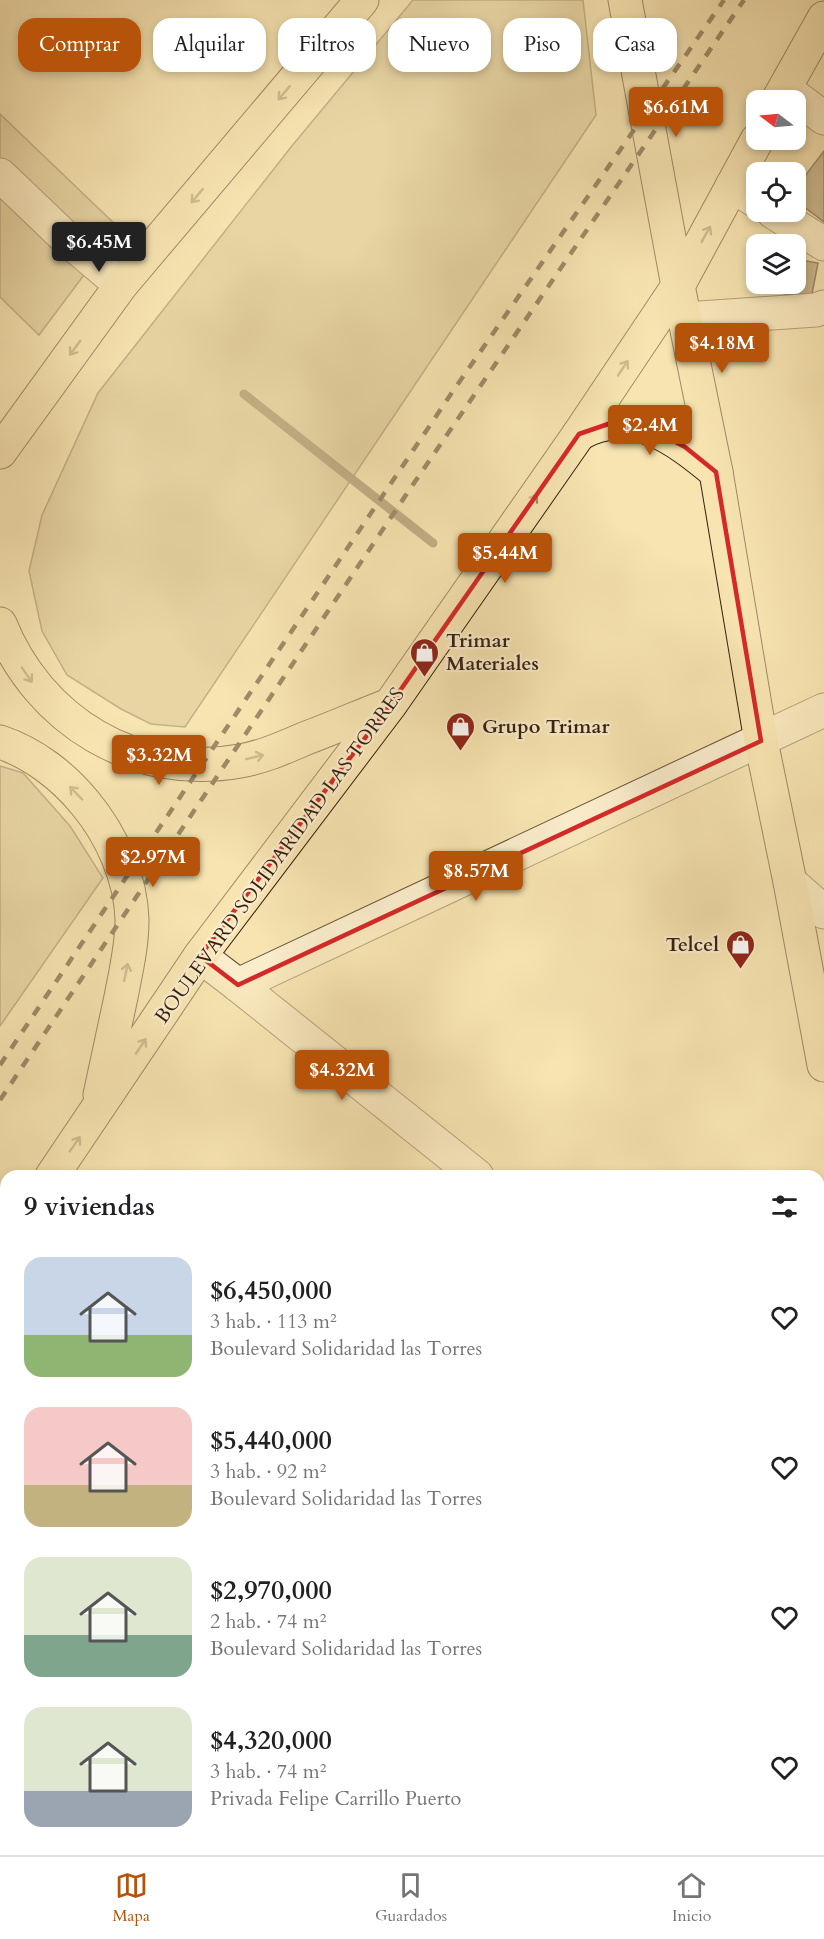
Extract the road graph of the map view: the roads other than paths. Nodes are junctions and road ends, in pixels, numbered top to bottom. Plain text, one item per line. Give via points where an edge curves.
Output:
1 (362, 0) edge
2 (625, 0) edge
3 (824, 18) edge
4 (785, 90) edge
5 (806, 108) edge
6 (824, 118) edge
7 (755, 150) edge
8 (0, 175) edge
9 (744, 193) edge
10 (789, 222) edge
11 (824, 244) edge
12 (121, 285) junction
13 (678, 286) junction
14 (824, 307) edge
15 (685, 319) junction
16 (579, 434) junction
17 (7, 443) edge
18 (716, 472) junction
19 (0, 477) edge
20 (0, 624) edge
21 (390, 705) junction
22 (824, 710) edge
23 (761, 741) junction
24 (0, 742) edge
25 (790, 882) junction
26 (824, 912) edge
27 (200, 956) junction
28 (238, 986) junction
29 (824, 1065) edge
30 (97, 1112) junction
31 (56, 1170) edge
32 (469, 1170) edge

1 -> 12 main road
2 - 13 main road
3 - 4 main road
5 - 6 street
7 - 9 main road, BOULEVARD SOLIDARIDAD LAS TORRES
8 - 12 street
13 -> 9 main road, BOULEVARD SOLIDARIDAD LAS TORRES
10 - 11 street
12 -> 17 main road
13 - 15 main road
16 -> 13 main road, BOULEVARD SOLIDARIDAD LAS TORRES
14 - 15 street
15 - 18 main road
16 - 18 main road via 614,422 649,428 685,447
21 -> 16 main road, BOULEVARD SOLIDARIDAD LAS TORRES
17 - 19 main road
18 - 23 main road
20 -> 21 main road via 29,679 72,722 98,738 152,759 211,765 240,761 268,754
21 - 27 main road, BOULEVARD SOLIDARIDAD LAS TORRES
22 - 23 street
23 - 25 main road
23 - 28 street
30 -> 24 main road via 131,948 128,890 109,838 77,793 34,758
25 - 26 street
25 - 29 main road
27 - 28 street
30 -> 27 main road, BOULEVARD SOLIDARIDAD LAS TORRES
28 - 32 street
31 -> 30 main road, BOULEVARD SOLIDARIDAD LAS TORRES

